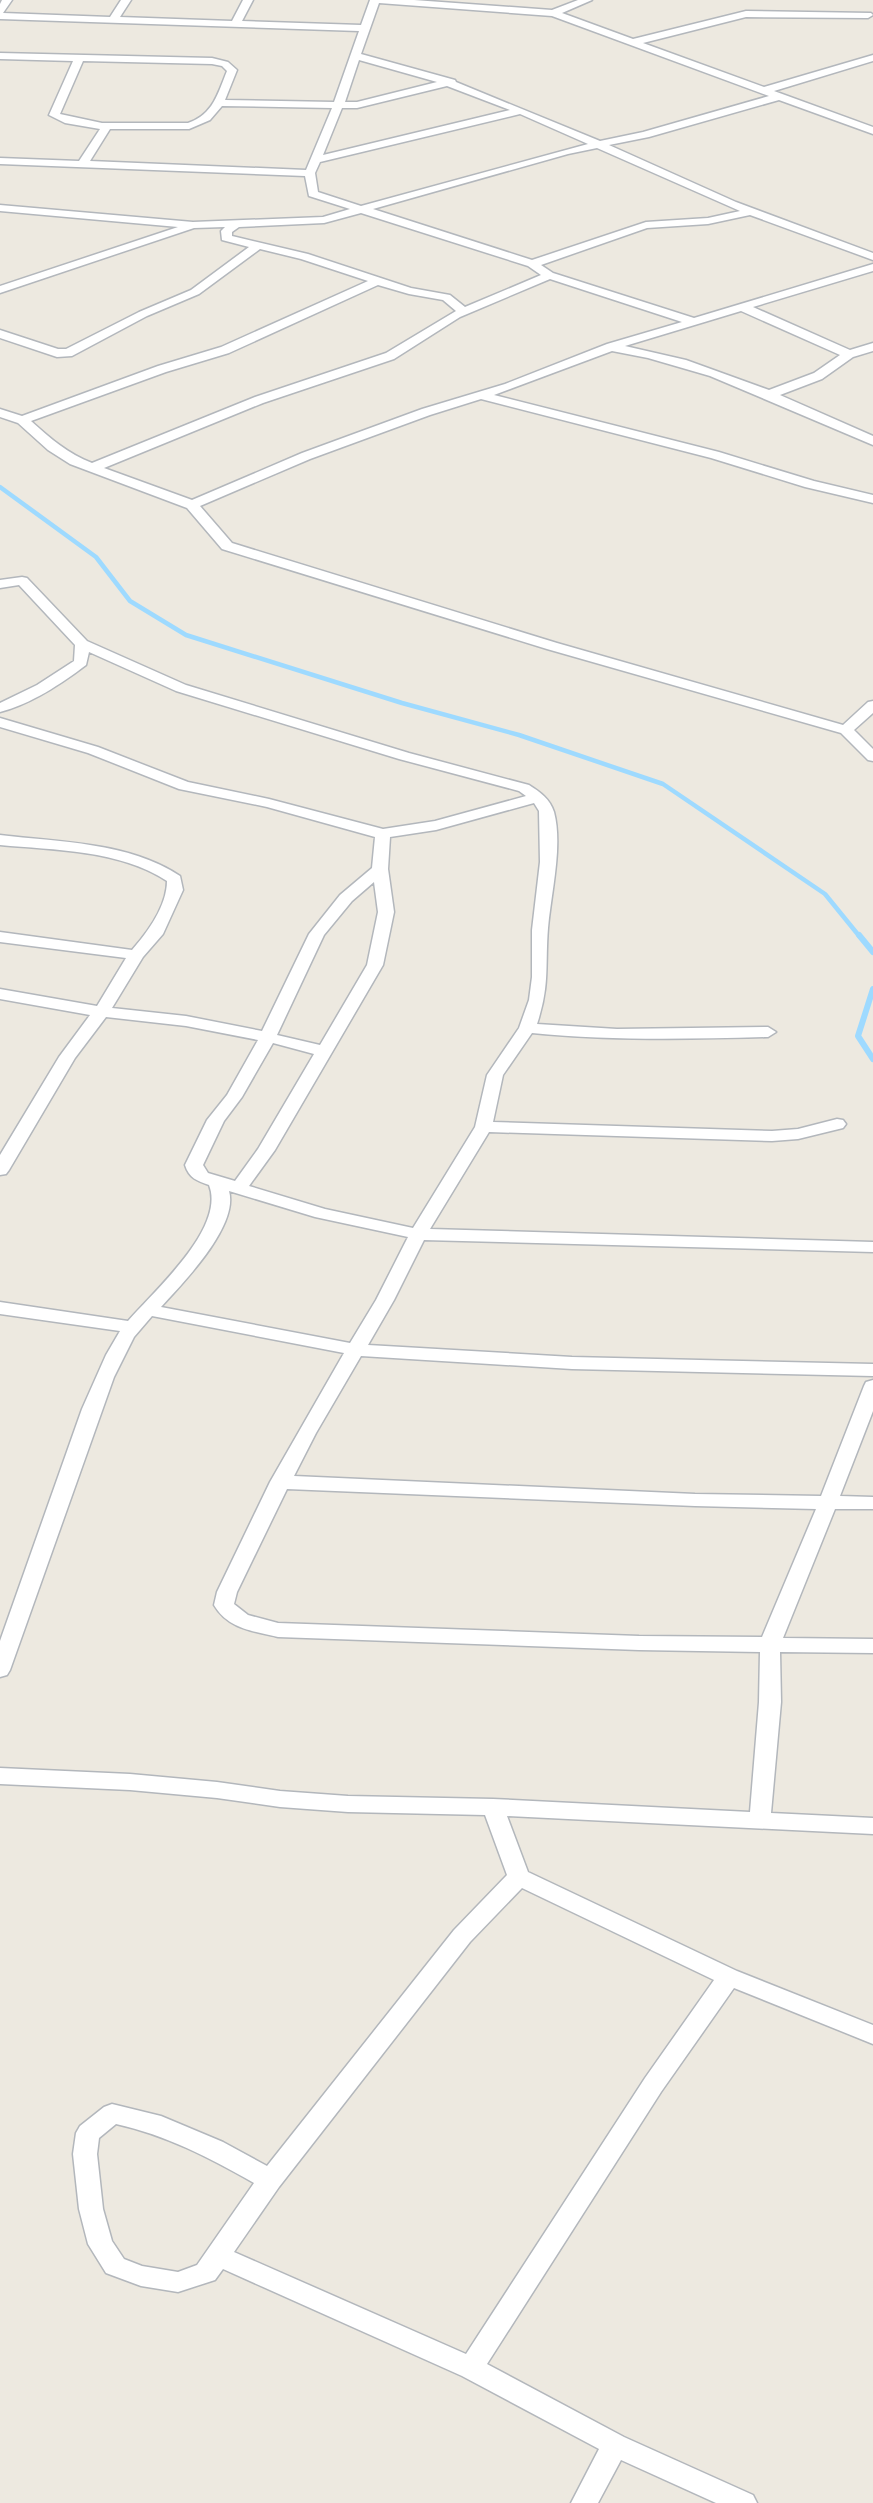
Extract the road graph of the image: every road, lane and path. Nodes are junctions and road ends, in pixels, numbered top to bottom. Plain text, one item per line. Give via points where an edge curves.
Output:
1 (6, 0) edge
2 (126, 0) edge
3 (248, 0) edge
4 (375, 0) edge
5 (586, 0) edge
6 (836, 4) dead end
7 (0, 11) edge
8 (554, 13) junction
9 (0, 16) edge
10 (870, 16) edge
11 (113, 20) junction
12 (236, 23) junction
13 (365, 28) junction
14 (634, 42) junction
15 (0, 56) edge
16 (356, 56) junction
17 (79, 57) junction
18 (873, 58) edge
19 (451, 82) junction
20 (766, 90) junction
21 (781, 96) junction
22 (218, 103) junction
23 (338, 106) junction
24 (519, 111) junction
25 (108, 125) junction
26 (873, 131) edge
27 (602, 145) junction
28 (316, 160) junction
29 (0, 162) edge
30 (81, 165) junction
31 (310, 173) junction
32 (0, 208) edge
33 (363, 210) junction
34 (753, 211) junction
35 (237, 223) junction
36 (193, 225) junction
37 (257, 246) junction
38 (873, 257) edge
39 (532, 264) junction
40 (873, 267) edge
41 (549, 274) junction
42 (379, 280) junction
43 (0, 290) edge
44 (744, 308) junction
45 (464, 311) junction
46 (695, 322) junction
47 (0, 334) edge
48 (610, 347) junction
49 (873, 347) edge
50 (849, 354) junction
51 (478, 395) junction
52 (768, 395) junction
53 (0, 413) edge
54 (22, 420) junction
55 (870, 437) edge
56 (92, 468) junction
57 (873, 499) edge
58 (192, 505) junction
59 (0, 573) edge
60 (6, 583) edge
61 (82, 644) junction
62 (873, 705) edge
63 (0, 708) edge
64 (0, 722) edge
65 (846, 730) junction
66 (873, 757) edge
67 (538, 797) junction
68 (383, 834) junction
69 (0, 840) edge
70 (380, 869) junction
71 (0, 937) edge
72 (136, 955) junction
73 (0, 994) edge
74 (102, 1010) junction
75 (527, 1028) junction
76 (768, 1032) dead end
77 (267, 1037) junction
78 (324, 1052) junction
79 (837, 1124) dead end
80 (484, 1127) junction
81 (0, 1170) edge
82 (217, 1183) junction
83 (239, 1188) junction
84 (418, 1234) junction
85 (873, 1246) edge
86 (0, 1308) edge
87 (149, 1310) junction
88 (131, 1328) junction
89 (356, 1350) junction
90 (873, 1370) edge
91 (873, 1386) edge
92 (280, 1482) junction
93 (826, 1503) junction
94 (873, 1503) edge
95 (770, 1643) junction
96 (873, 1646) edge
97 (0, 1670) edge
98 (0, 1776) edge
99 (493, 1807) junction
100 (760, 1819) junction
101 (873, 1826) edge
102 (519, 1877) junction
103 (729, 1977) junction
104 (873, 2035) edge
105 (270, 2180) junction
106 (219, 2256) junction
107 (471, 2368) junction
108 (615, 2445) junction
109 (584, 2503) edge
110 (744, 2503) edge

1 - 7 street
2 - 11 street
3 - 12 street
4 - 8 street
4 - 13 street
5 - 8 street
6 - 10 street
8 - 14 street
9 - 11 street
10 - 14 street via 746,14
11 - 12 street
12 - 13 street
13 - 16 street
14 - 20 street
15 - 17 street
16 - 19 street
16 - 23 street
17 - 22 street via 225,64 232,70
17 - 25 street via 54,115 78,123
18 - 20 street
19 - 23 street via 373,102
19 - 24 street
20 - 21 street
21 - 26 street
21 - 27 street
22 - 23 street
22 - 25 street via 209,119 189,126
23 - 28 street
24 - 27 street
24 - 28 street
25 - 30 street
27 - 33 street via 467,178
27 - 34 street
28 - 31 street
29 - 30 street
30 - 31 street
31 - 33 street via 313,194
32 - 36 street
33 - 35 street via 324,220
33 - 39 street
34 - 38 street
34 - 39 street via 708,221 646,225
35 - 36 street
35 - 37 street via 227,231 226,238
36 - 43 street
37 - 42 street
37 - 47 street via 195,292 68,353
39 - 41 street
40 - 44 street
41 - 45 street
41 - 46 street
42 - 45 street via 409,291 446,297
42 - 54 street via 225,350
44 - 46 street
44 - 50 street
45 - 56 street via 390,356 259,400
46 - 48 street
48 - 51 street via 509,387
48 - 52 street via 666,356
49 - 50 street
50 - 52 street via 818,376
51 - 57 street
51 - 58 street via 306,456
52 - 55 street
53 - 54 street
54 - 56 street via 52,447
56 - 58 street
58 - 65 street via 227,546 552,646
59 - 60 street
60 - 61 street via 22,581
61 - 63 street via 81,662 62,678
61 - 67 street via 181,688 524,788
62 - 65 street
64 - 68 street via 93,750 184,786 269,803
65 - 66 street
67 - 68 street via 436,825
67 - 75 street via 546,811 548,862 540,930 540,977
68 - 70 street
69 - 72 street via 143,863 175,879 165,916
70 - 77 street via 346,898 317,934
70 - 78 street via 386,912 375,965
71 - 72 street
72 - 74 street
73 - 74 street
74 - 77 street
74 - 81 street via 67,1057
75 - 76 street via 627,1034
75 - 80 street via 495,1075
77 - 78 street
77 - 82 street via 234,1097 216,1120 194,1165 202,1177
78 - 83 street
79 - 80 street via 771,1136
80 - 84 street
82 - 83 street
82 - 87 street via 221,1209 211,1232 196,1256
83 - 84 street
84 - 85 street
84 - 89 street
86 - 88 street
87 - 88 street
87 - 89 street
88 - 97 street via 92,1409
89 - 90 street via 572,1363
89 - 92 street
91 - 93 street
92 - 93 street
92 - 95 street via 227,1592 224,1605 230,1615 244,1622 278,1630 370,1634
93 - 94 street
93 - 95 street
95 - 96 street
95 - 100 street via 770,1702
98 - 99 street via 141,1783 303,1801
99 - 100 street
99 - 102 street
100 - 101 street
102 - 103 street
102 - 105 street via 462,1936
103 - 104 street
103 - 107 street via 653,2085
105 - 106 street
105 - 106 street via 214,2149 153,2123 112,2114 88,2133 85,2154 91,2209 100,2244 115,2266 141,2276 178,2282 206,2273
106 - 107 street
107 - 108 street
108 - 109 street
108 - 110 street

